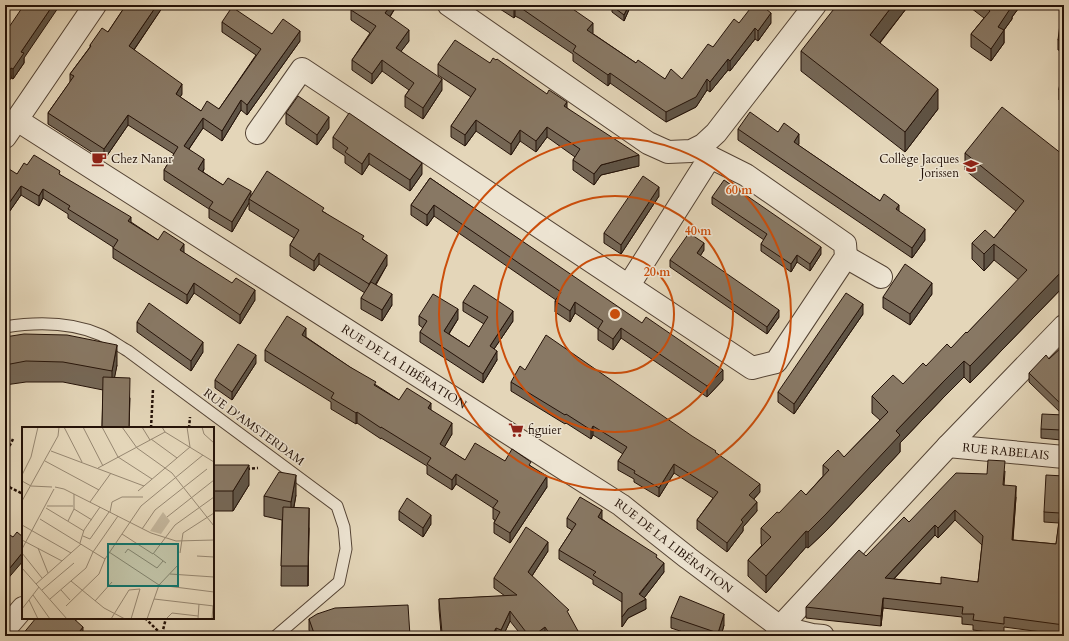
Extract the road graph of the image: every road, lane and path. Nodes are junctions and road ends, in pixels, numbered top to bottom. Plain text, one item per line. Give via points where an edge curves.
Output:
1 (95, 5) edge
2 (449, 5) edge
3 (815, 5) edge
4 (17, 120) junction
5 (257, 133) dead end
6 (5, 138) edge
7 (701, 151) junction
8 (846, 257) junction
9 (881, 277) dead end
10 (629, 285) junction
11 (1064, 326) edge
12 (5, 327) edge
13 (154, 370) junction
14 (151, 427) edge
15 (13, 439) dead end
16 (948, 446) junction
17 (5, 455) edge
18 (1064, 457) edge
19 (285, 466) junction
20 (246, 469) edge
21 (5, 486) edge
22 (22, 494) edge
23 (22, 609) edge
24 (146, 619) edge
25 (166, 619) edge
26 (5, 629) edge
27 (778, 632) edge
28 (162, 635) edge
29 (276, 636) edge
30 (823, 636) edge

1 - 4 street
2 - 7 street via 648,142 668,152
3 - 7 street
4 - 6 street
4 - 27 street, RUE DE LA LIBÉRATION via 622,505
5 - 10 street via 302,69
7 - 8 street via 746,175 845,244
7 - 10 street
8 - 9 street
8 - 10 street via 776,362 752,368
11 - 16 street
12 - 13 lane, RUE D'AMSTERDAM via 27,324 66,325 100,335
13 - 14 path
13 - 19 lane, RUE D'AMSTERDAM
15 - 17 path
16 - 18 street, RUE RABELAIS
16 - 27 street
19 - 20 path
19 - 29 lane, RUE D'AMSTERDAM via 337,506 344,527 346,549 339,582
21 - 22 path
23 - 26 street
24 - 28 path
25 - 28 path
27 - 30 street

